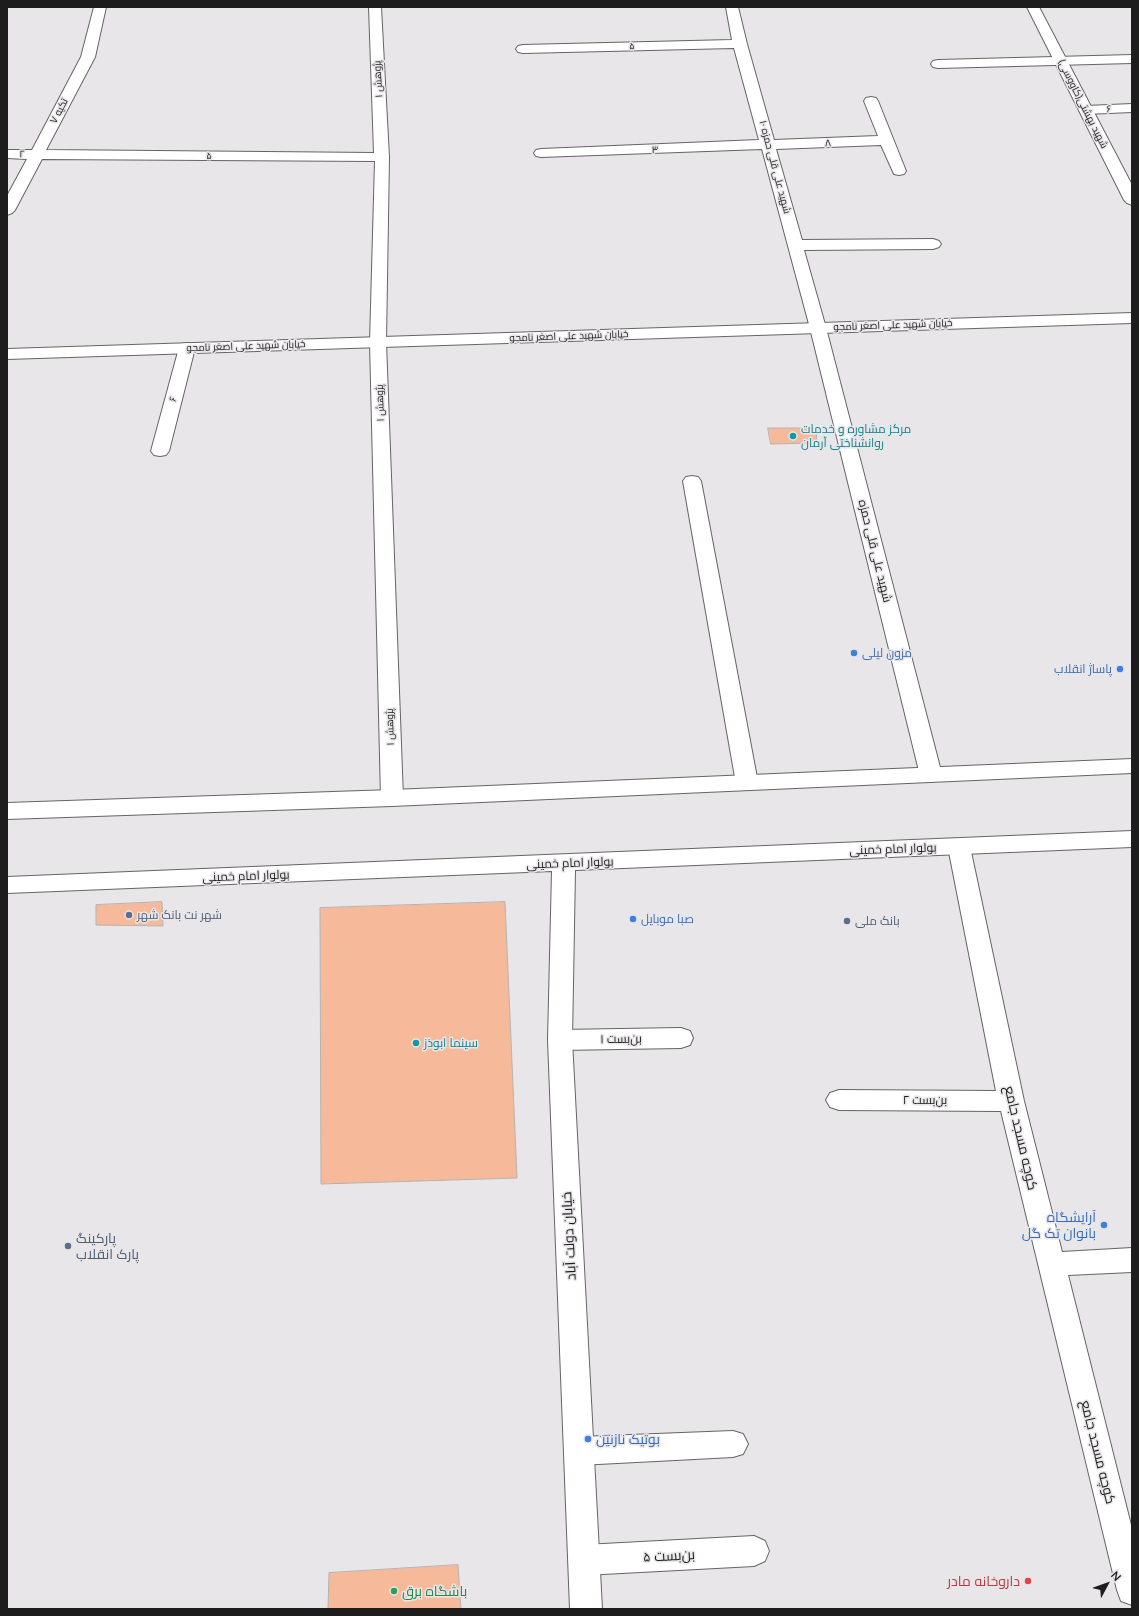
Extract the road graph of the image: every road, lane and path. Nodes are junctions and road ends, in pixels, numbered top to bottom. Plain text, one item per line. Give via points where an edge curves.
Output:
1 (100, 7) edge
2 (375, 7) edge
3 (732, 7) edge
4 (1033, 7) edge
5 (740, 44) junction
6 (523, 49) dead end
7 (1132, 59) edge
8 (1060, 60) junction
9 (938, 64) dead end
10 (871, 101) dead end
11 (1132, 108) edge
12 (1086, 110) junction
13 (887, 140) junction
14 (768, 146) junction
15 (7, 154) edge
16 (36, 154) junction
17 (541, 154) dead end
18 (382, 157) junction
19 (899, 171) dead end
20 (1131, 197) edge
21 (7, 210) edge
22 (933, 244) dead end
23 (796, 245) junction
24 (1132, 318) edge
25 (818, 328) junction
26 (378, 342) junction
27 (187, 348) junction
28 (7, 354) edge
29 (160, 451) dead end
30 (692, 481) dead end
31 (1132, 766) edge
32 (931, 775) junction
33 (747, 783) junction
34 (392, 798) junction
35 (7, 812) edge
36 (1132, 839) edge
37 (959, 847) junction
38 (564, 863) junction
39 (7, 885) edge
40 (681, 1038) dead end
41 (560, 1040) junction
42 (839, 1100) dead end
43 (1011, 1101) junction
44 (1132, 1260) edge
45 (1051, 1264) junction
46 (733, 1444) dead end
47 (579, 1451) junction
48 (1124, 1528) edge
49 (754, 1551) dead end
50 (584, 1560) junction
51 (1132, 1590) edge
52 (586, 1609) edge

1 - 16 street, تکیه ۷ via 88,57
2 - 18 street, پژوهش ۱
3 - 5 street, شهید علی قلی حمزه ۱۰
4 - 8 street, شهید بهشتی(کاووسی)
5 - 6 street, ۵
5 - 14 street, شهید علی قلی حمزه ۱۰
7 - 8 street
8 - 9 street
8 - 12 street, شهید بهشتی(کاووسی)
10 - 13 street
11 - 12 street, ۶
12 - 20 street, شهید بهشتی(کاووسی)
13 - 14 street, ۸
13 - 19 street
14 - 17 street, ۳
14 - 23 street, شهید علی قلی حمزه ۱۰
15 - 16 street, ۲
16 - 18 street, ۵
16 - 21 street, تکیه ۷
18 - 26 street, پژوهش ۱
22 - 23 street
23 - 25 street, شهید علی قلی حمزه ۱۰
24 - 25 street, خیابان شهید علی اصغر نامجو
25 - 26 street, خیابان شهید علی اصغر نامجو
25 - 32 street, شهید علی قلی حمزه
26 - 27 street, خیابان شهید علی اصغر نامجو
26 - 34 street, پژوهش ۱
27 - 28 street, خیابان شهید علی اصغر نامجو
27 - 29 street, ۶
30 - 33 street
31 - 32 street
32 - 33 street
33 - 34 street
34 - 35 street
36 - 37 street, بولوار امام خمینی
37 - 38 street, بولوار امام خمینی
37 - 43 street, کوچه مسجد جامع
38 - 39 street, بولوار امام خمینی
38 - 41 street, خیابان دولت آباد
40 - 41 street, بن‌بست ۱
41 - 47 street, خیابان دولت آباد
42 - 43 street, بن‌بست ۲
43 - 45 street, کوچه مسجد جامع
44 - 45 street
45 - 48 street, کوچه مسجد جامع
46 - 47 street
47 - 50 street, خیابان دولت آباد
48 - 51 street, کوچه مسجد جامع
49 - 50 street, بن‌بست ۵
50 - 52 street, خیابان دولت آباد

